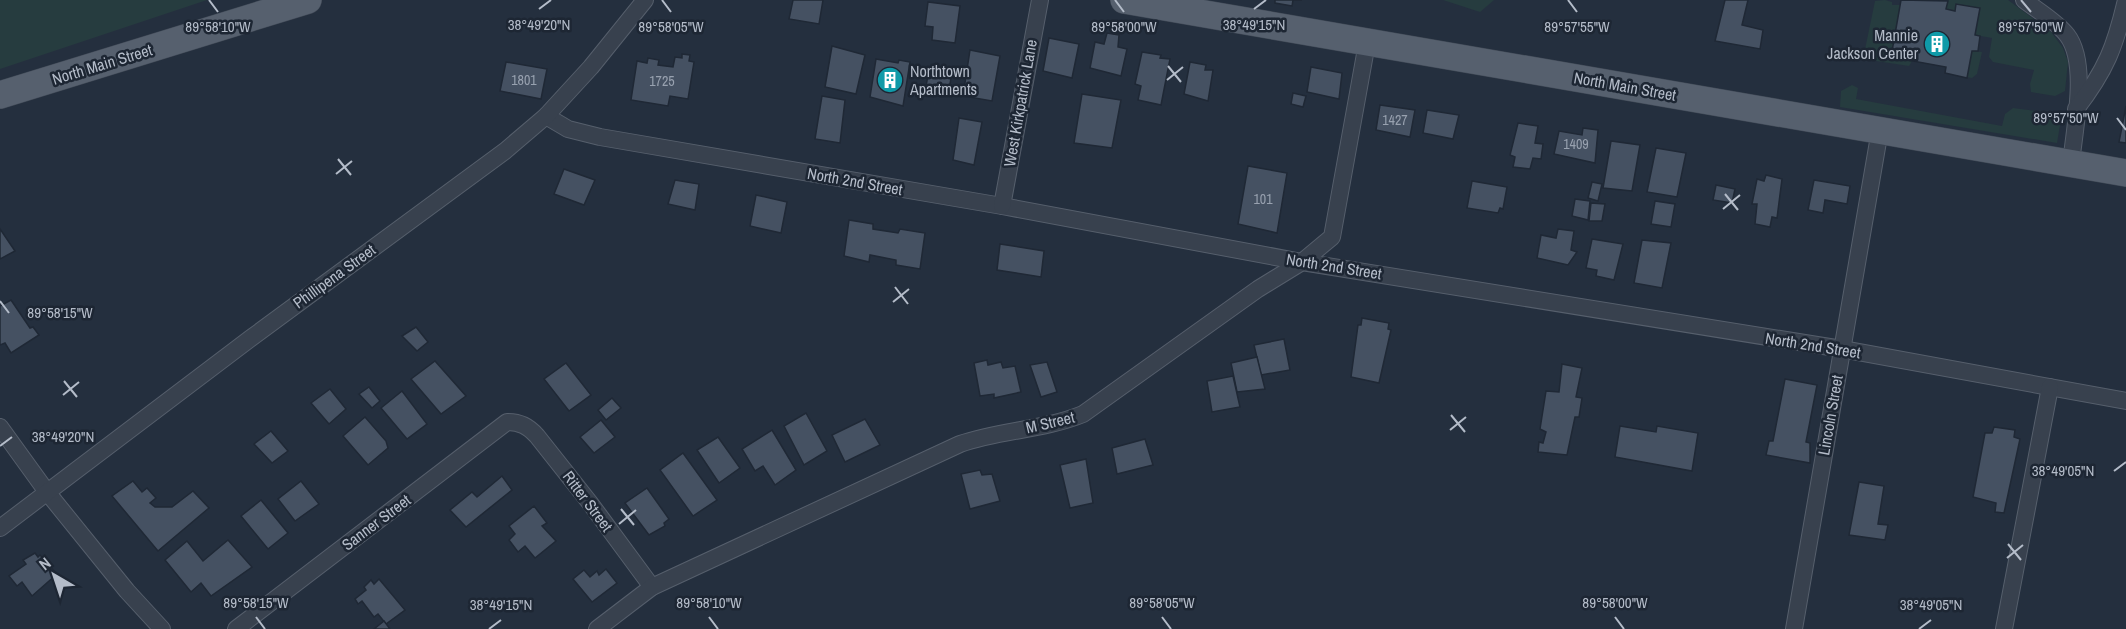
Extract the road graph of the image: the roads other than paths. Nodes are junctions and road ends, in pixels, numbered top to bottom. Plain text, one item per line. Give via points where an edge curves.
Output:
1 (308, 0) edge
2 (645, 0) edge
3 (1040, 0) edge
4 (1124, 0) edge
5 (2024, 0) edge
6 (2126, 0) edge
7 (1367, 43) junction
8 (0, 95) edge
9 (2076, 109) junction
10 (546, 116) junction
11 (1880, 130) junction
12 (2072, 164) junction
13 (2126, 173) edge
14 (1002, 206) junction
15 (1302, 262) junction
16 (1842, 349) junction
17 (2050, 387) junction
18 (2126, 401) edge
19 (518, 422) joint
20 (0, 427) edge
21 (47, 492) junction
22 (0, 528) edge
23 (652, 587) junction
24 (162, 629) edge
25 (236, 629) edge
26 (597, 629) edge
27 (1794, 629) edge
28 (2004, 629) edge

1 - 8 main road, North Main Street
2 - 10 street, Phillipena Street
3 - 14 street, West Kirkpatrick Lane
4 - 7 main road, North Main Street
5 - 9 street via 2068,36 2079,67
6 - 9 street via 2116,44 2106,66
7 - 11 main road, North Main Street
7 - 15 street, M Street via 1332,237
9 - 12 street
10 - 14 street, North 2nd Street via 568,129 600,137
10 - 21 street, Phillipena Street via 505,151
11 - 12 main road, North Main Street
11 - 16 street, Lincoln Street
12 - 13 main road, North Main Street
14 - 15 street, North 2nd Street
15 - 16 street, North 2nd Street
15 - 23 street, M Street via 1083,414 960,444
16 - 17 street, North 2nd Street
16 - 27 street, Lincoln Street
17 - 18 street, North 2nd Street
17 - 28 street
19 - 23 street, Ritter Street via 537,436
19 - 25 street, Sanner Street via 507,422
20 - 21 street
21 - 22 street, Phillipena Street
21 - 24 street
23 - 26 street, M Street

